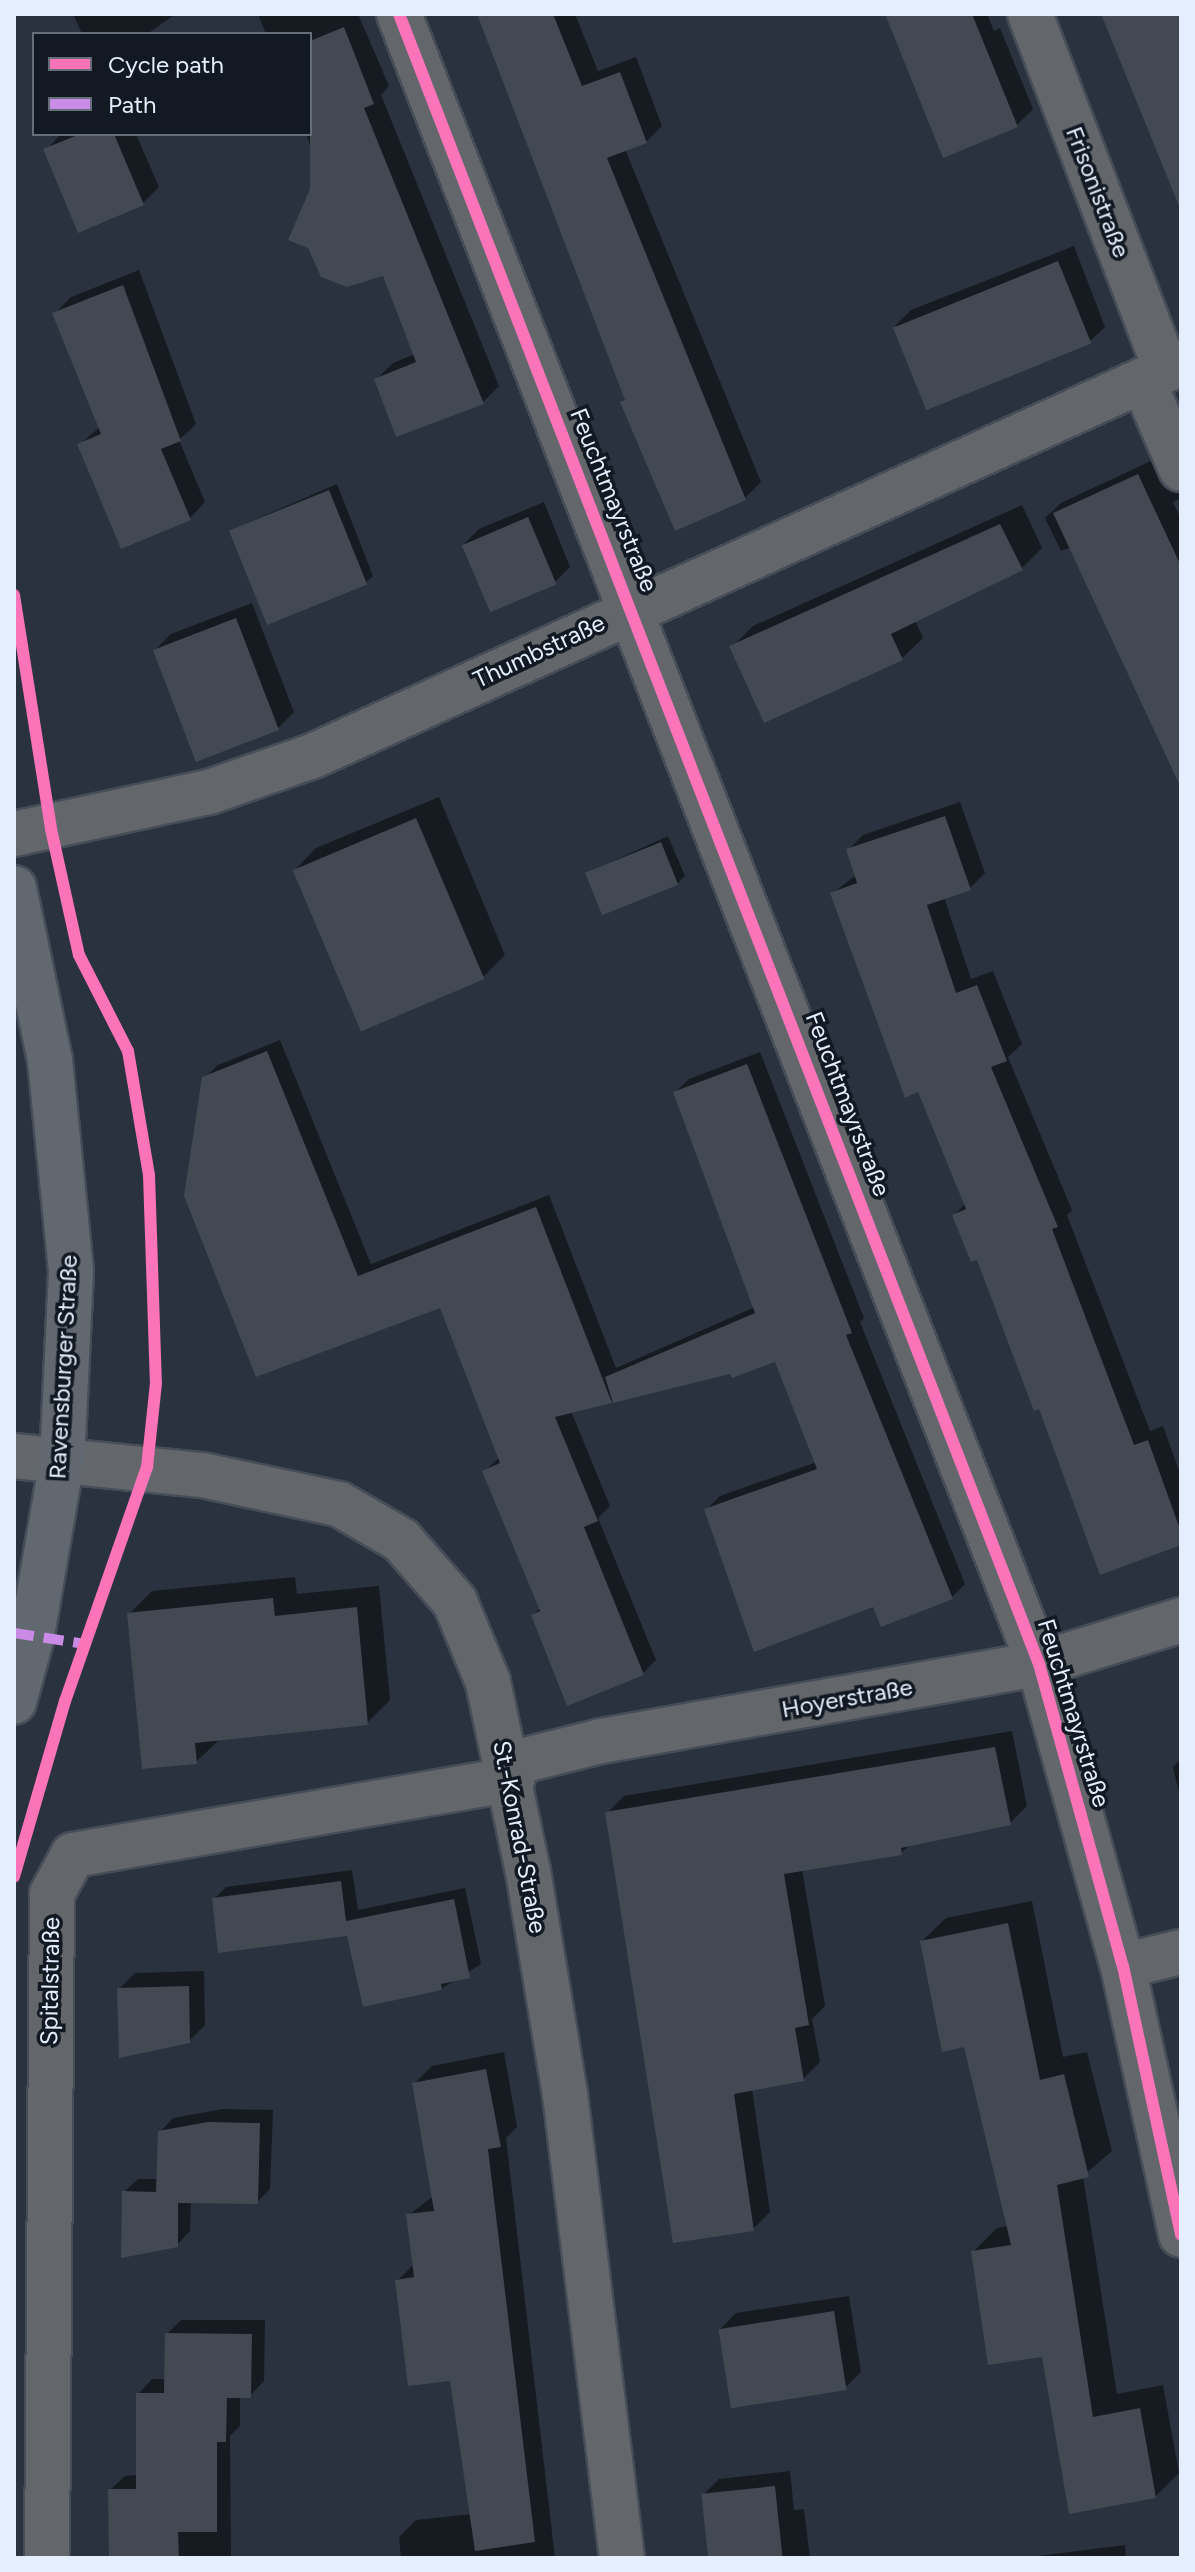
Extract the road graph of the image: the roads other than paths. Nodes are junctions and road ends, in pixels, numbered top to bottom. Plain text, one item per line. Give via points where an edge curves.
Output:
1 (399, 14) edge
2 (1030, 14) edge
3 (1163, 371) edge
4 (1181, 469) edge
5 (633, 608) junction
6 (14, 834) edge
7 (14, 888) edge
8 (14, 1456) edge
9 (62, 1460) junction
10 (1181, 1620) edge
11 (1039, 1664) junction
12 (14, 1702) edge
13 (510, 1772) junction
14 (1181, 1952) edge
15 (1123, 1966) junction
16 (1181, 2235) edge
17 (47, 2558) edge
18 (622, 2558) edge

1 - 5 street, Feuchtmayrstraße
2 - 3 street, Frisonistraße
3 - 4 street, Frisonistraße
3 - 5 street, Thumbstraße
5 - 6 street, Thumbstraße via 315,755 209,792
5 - 11 street, Feuchtmayrstraße
7 - 9 main road, Ravensburger Straße via 50,1060 71,1272
8 - 9 street, St.-Konrad-Straße
9 - 12 main road, Ravensburger Straße via 32,1636
9 - 13 street, St.-Konrad-Straße via 202,1475 339,1504 401,1540 455,1602 488,1682
10 - 11 street, Hoyerstraße
11 - 13 street, Hoyerstraße via 601,1741
11 - 15 street, Feuchtmayrstraße
13 - 17 street, Spitalstraße via 73,1855 52,1894
13 - 18 street, St.-Konrad-Straße via 565,2094
14 - 15 street
15 - 16 street, Feuchtmayrstraße

